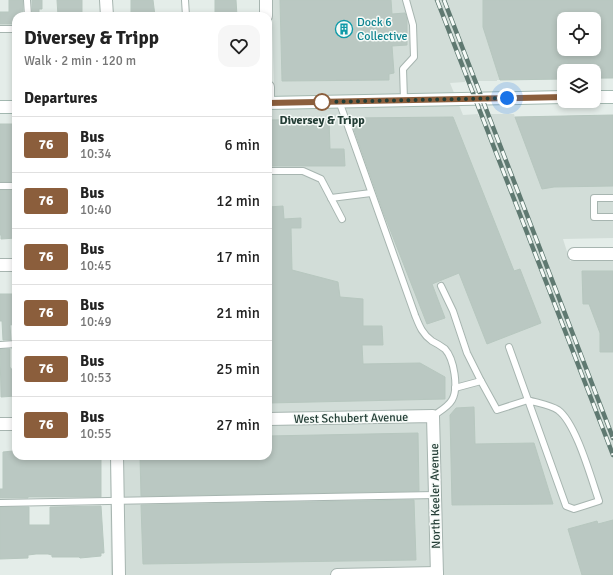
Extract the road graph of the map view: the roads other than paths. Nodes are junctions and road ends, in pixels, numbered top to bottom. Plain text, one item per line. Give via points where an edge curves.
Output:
1 (27, 0) edge
2 (106, 0) edge
3 (185, 0) edge
4 (266, 0) edge
5 (406, 0) edge
6 (28, 12) edge
7 (107, 12) edge
8 (186, 12) edge
9 (266, 12) edge
10 (0, 29) edge
11 (12, 29) edge
12 (601, 97) edge
13 (613, 97) edge
14 (557, 98) edge
15 (404, 100) junction
16 (339, 101) junction
17 (272, 103) edge
18 (0, 107) edge
19 (12, 107) edge
20 (272, 171) edge
21 (0, 186) edge
22 (12, 186) edge
23 (371, 193) junction
24 (331, 198) junction
25 (613, 198) edge
26 (613, 217) edge
27 (342, 219) dead end
28 (574, 254) dead end
29 (613, 254) edge
30 (0, 265) edge
31 (12, 265) edge
32 (441, 286) dead end
33 (0, 344) edge
34 (12, 344) edge
35 (509, 347) dead end
36 (481, 381) junction
37 (455, 388) junction
38 (528, 400) junction
39 (433, 416) junction
40 (272, 419) edge
41 (0, 424) edge
42 (12, 424) edge
43 (116, 460) edge
44 (435, 495) junction
45 (118, 501) junction
46 (0, 503) edge
47 (437, 574) edge
48 (119, 575) edge
49 (337, 575) edge

1 - 6 lane
2 - 7 street
3 - 8 lane
4 - 9 street
5 - 15 lane via 413,25 414,57 403,69
10 - 11 lane
12 - 13 street
14 - 15 street
15 - 16 street
16 - 17 street
16 - 23 lane
18 - 19 street
20 - 24 lane via 303,171 321,179
21 - 22 lane
23 - 24 lane
23 - 37 lane via 423,334 444,348 450,356
24 - 27 lane
25 - 26 lane via 594,198 594,217
28 - 29 street
30 - 31 street
32 - 36 lane via 453,311 467,353
33 - 34 lane
35 - 38 lane
36 - 37 lane
36 - 38 lane via 496,410
37 - 39 lane via 452,400
38 - 38 lane via 566,506 574,509 599,501 574,431 564,416 557,410
39 - 40 street, West Schubert Avenue
39 - 44 street, North Keeler Avenue
41 - 42 street
43 - 45 street
44 - 45 lane
44 - 47 street, North Keeler Avenue
45 - 46 lane
45 - 48 street
47 - 49 street

